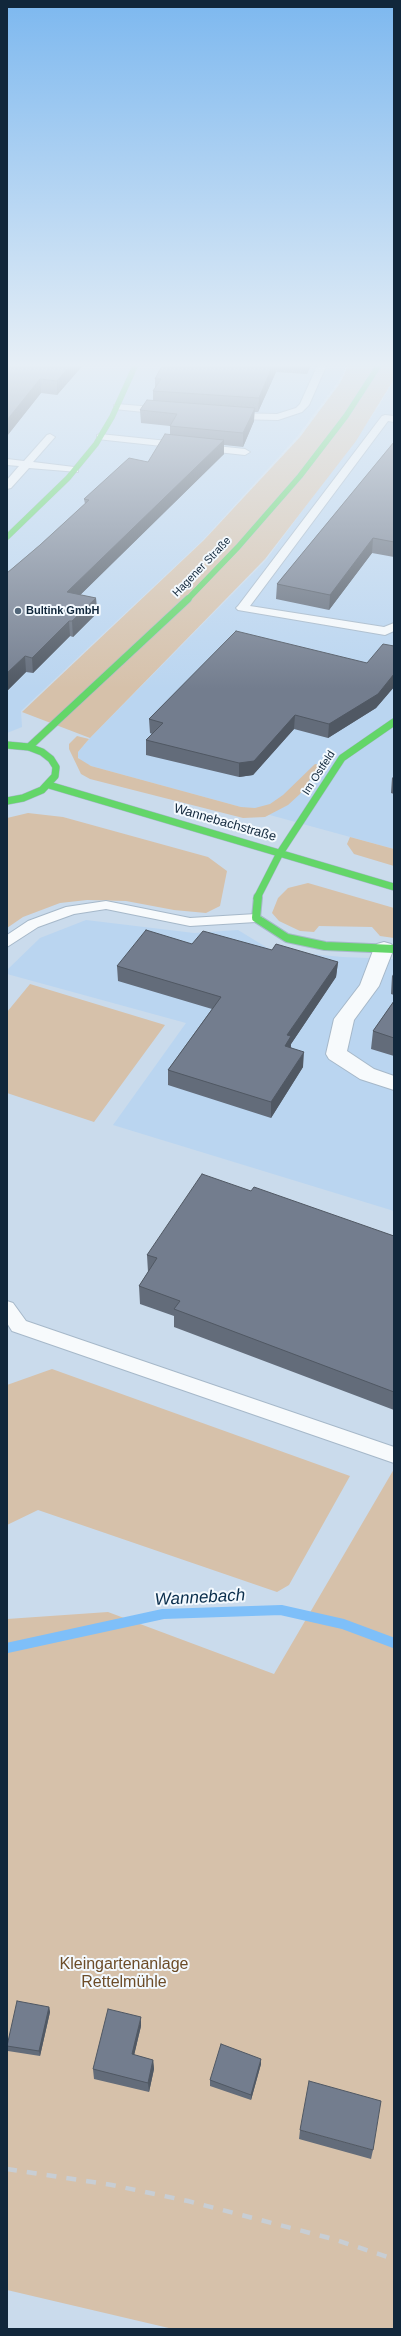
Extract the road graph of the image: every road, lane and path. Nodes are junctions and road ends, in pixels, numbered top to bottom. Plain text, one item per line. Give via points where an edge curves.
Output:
1 (20, 471) edge
2 (73, 471) edge
3 (304, 471) edge
4 (346, 471) edge
5 (7, 486) edge
6 (7, 537) edge
7 (394, 627) edge
8 (394, 722) edge
9 (7, 745) edge
10 (29, 747) junction
11 (49, 785) junction
12 (7, 801) edge
13 (280, 853) junction
14 (394, 887) edge
15 (256, 918) junction
16 (7, 942) edge
17 (389, 948) edge
18 (394, 1083) edge
19 (7, 1308) edge
20 (394, 1455) edge

1 - 5 lane
2 - 6 main road
3 - 10 main road, Hagener Straße via 238,546 171,616
4 - 7 lane via 242,608 385,631
8 - 13 main road, Im Ostfeld via 345,755
9 - 10 main road
10 - 11 main road via 42,752 56,767 55,776
11 - 12 main road via 33,795
11 - 13 main road, Wannebachstraße
13 - 14 main road, Wannebachstraße
13 - 15 main road, Im Ostfeld via 256,900
15 - 16 lane via 190,922 106,905 71,910 33,924
15 - 17 main road via 287,938 326,946
17 - 18 street via 369,986 344,1019 336,1054 368,1074
19 - 20 lane via 19,1326

